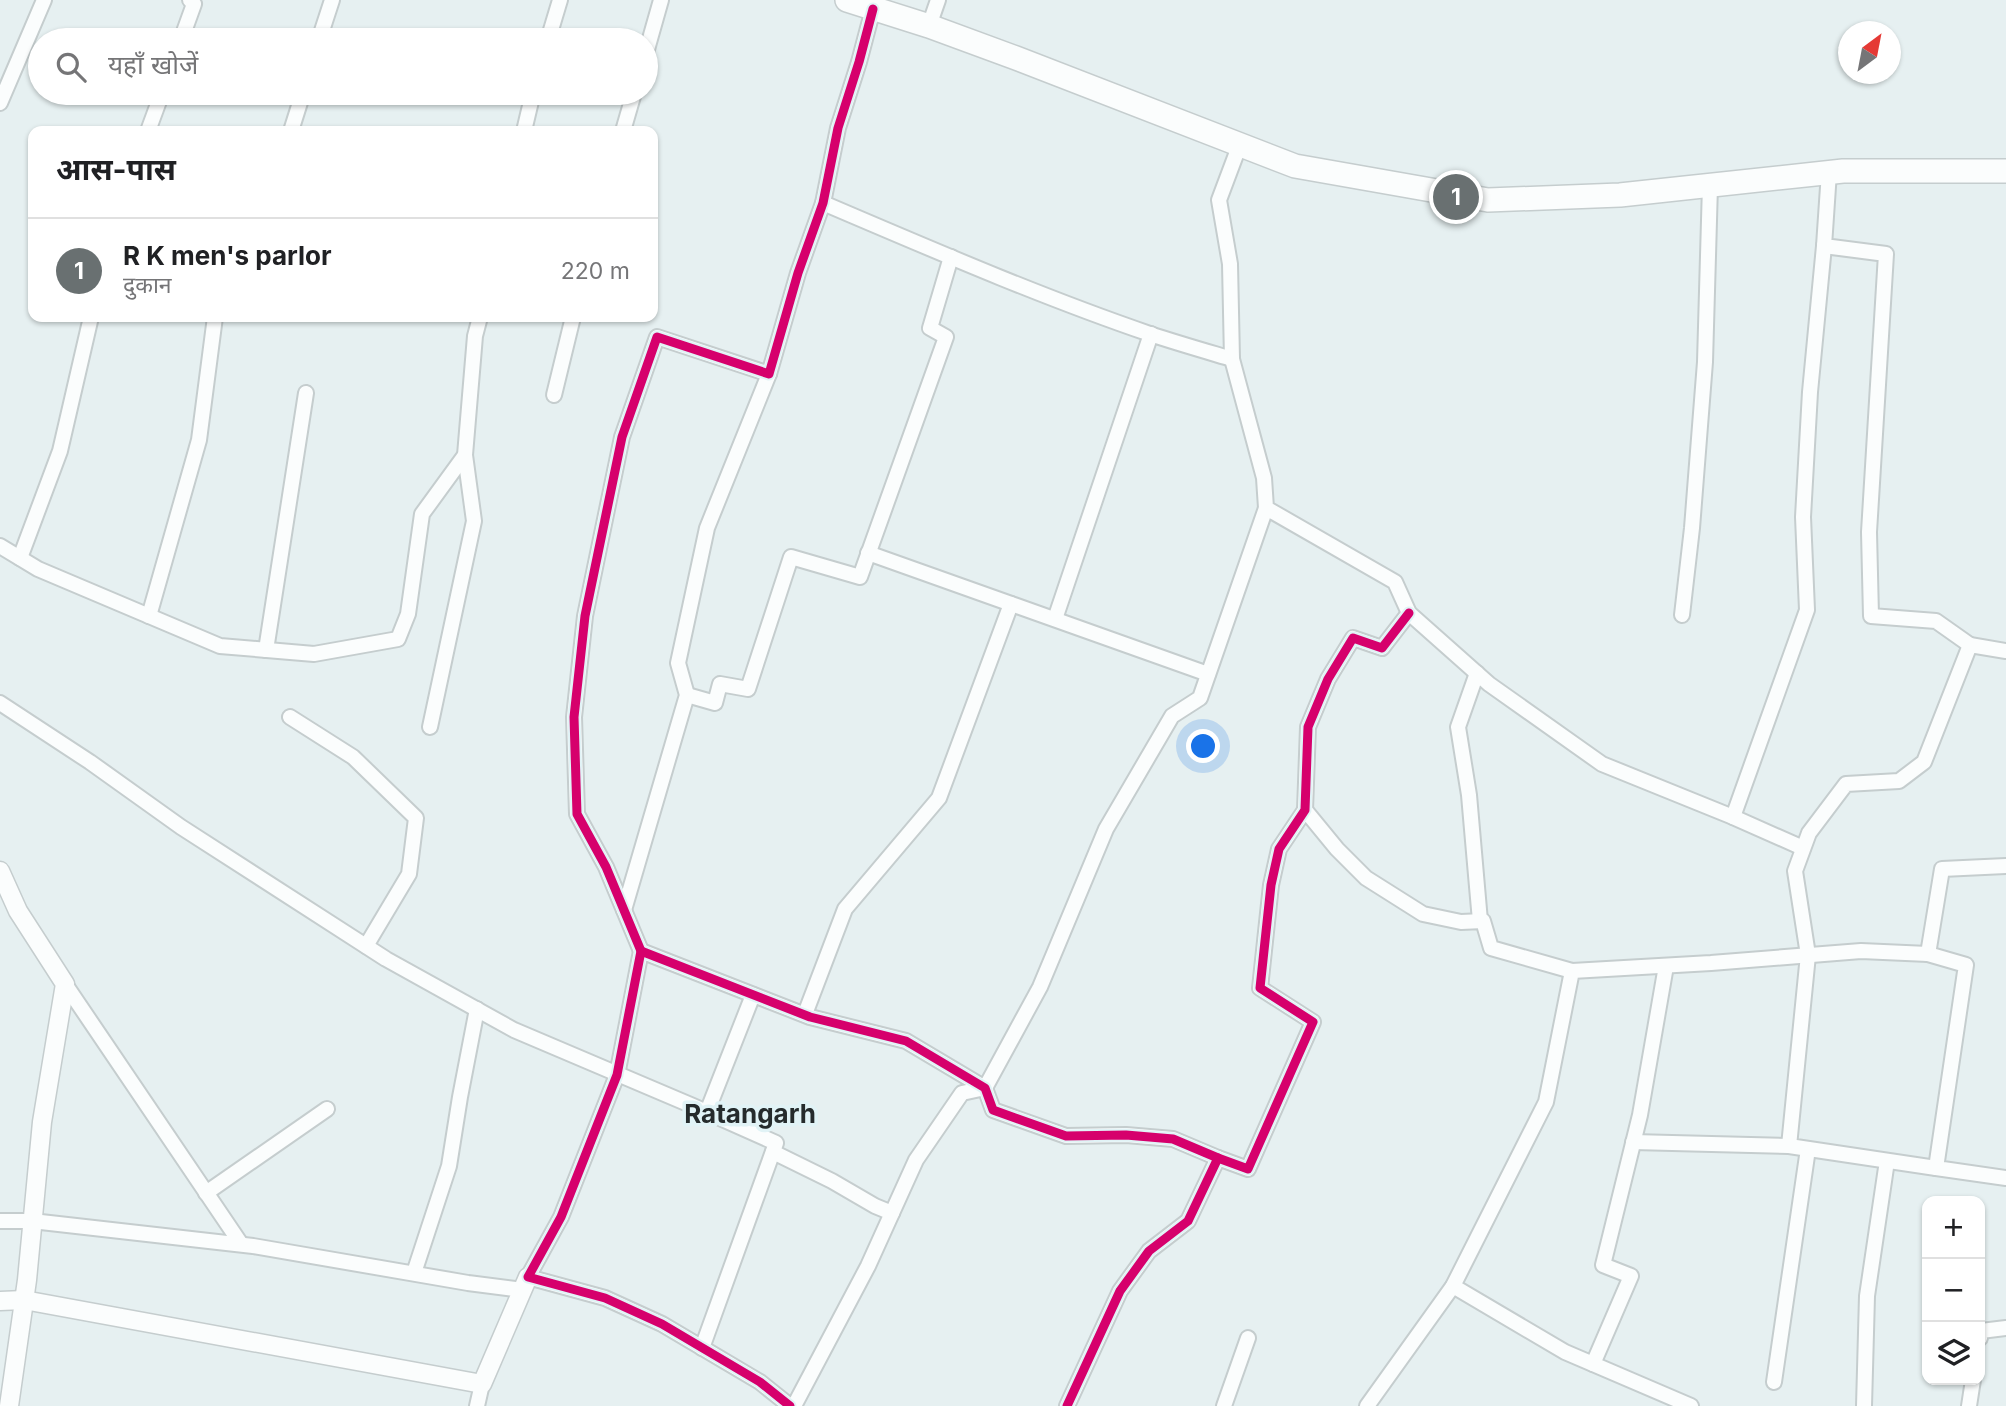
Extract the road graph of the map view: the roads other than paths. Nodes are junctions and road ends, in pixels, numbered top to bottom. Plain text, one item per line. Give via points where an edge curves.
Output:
1 (44, 0) edge
2 (190, 0) edge
3 (332, 0) edge
4 (560, 0) edge
5 (661, 0) edge
6 (847, 0) edge
7 (938, 0) edge
8 (873, 9) junction
9 (929, 26) junction
10 (32, 28) edge
11 (185, 28) edge
12 (323, 28) edge
13 (552, 28) edge
14 (653, 28) edge
15 (28, 37) edge
16 (0, 103) edge
17 (158, 105) edge
18 (299, 105) edge
19 (530, 105) edge
20 (631, 105) edge
21 (150, 126) edge
22 (293, 126) edge
23 (525, 126) edge
24 (624, 126) edge
25 (1240, 144) junction
26 (2006, 171) edge
27 (1829, 172) junction
28 (1710, 185) junction
29 (823, 204) junction
30 (1824, 246) junction
31 (951, 257) junction
32 (90, 322) edge
33 (214, 322) edge
34 (479, 322) edge
35 (572, 322) edge
36 (1151, 334) junction
37 (1232, 359) junction
38 (769, 374) junction
39 (306, 393) dead end
40 (554, 395) dead end
41 (465, 455) junction
42 (1266, 508) junction
43 (0, 546) edge
44 (868, 553) junction
45 (20, 558) junction
46 (1011, 604) junction
47 (1409, 613) junction
48 (1682, 615) dead end
49 (149, 616) junction
50 (1055, 619) junction
51 (1970, 645) junction
52 (267, 650) junction
53 (2006, 651) edge
54 (1477, 673) junction
55 (1208, 674) junction
56 (687, 695) junction
57 (0, 704) edge
58 (290, 717) dead end
59 (430, 727) dead end
60 (1305, 810) junction
61 (1732, 817) junction
62 (1803, 848) junction
63 (2006, 866) edge
64 (0, 871) edge
65 (624, 910) junction
66 (1480, 921) junction
67 (366, 946) junction
68 (641, 951) junction
69 (1928, 954) junction
70 (1808, 955) junction
71 (1666, 966) junction
72 (1572, 971) junction
73 (65, 984) junction
74 (753, 995) junction
75 (477, 1009) junction
76 (805, 1014) junction
77 (617, 1075) junction
78 (985, 1088) junction
79 (327, 1109) dead end
80 (707, 1112) junction
81 (1633, 1142) junction
82 (1789, 1146) junction
83 (1808, 1149) junction
84 (773, 1152) junction
85 (1219, 1158) junction
86 (1887, 1161) junction
87 (1936, 1168) junction
88 (2006, 1178) edge
89 (206, 1193) junction
90 (892, 1213) junction
91 (32, 1221) junction
92 (0, 1222) edge
93 (241, 1244) junction
94 (414, 1273) junction
95 (525, 1283) junction
96 (1453, 1286) junction
97 (24, 1300) junction
98 (0, 1301) edge
99 (2006, 1328) edge
100 (1985, 1331) edge
101 (1248, 1338) dead end
102 (702, 1348) junction
103 (1593, 1364) junction
104 (1774, 1382) dead end
105 (482, 1384) junction
106 (1972, 1385) edge
107 (9, 1406) edge
108 (477, 1406) edge
109 (792, 1406) edge
110 (1067, 1406) edge
111 (1224, 1406) edge
112 (1367, 1406) edge
113 (1691, 1406) edge
114 (1864, 1406) edge
115 (1969, 1406) edge

1 - 10 street
2 - 11 street via 194,4
3 - 12 street
4 - 13 street
5 - 14 street
6 - 8 main road
7 - 9 street
8 - 9 main road
8 - 29 street via 838,128
9 - 25 main road
15 - 16 street
17 - 21 street
18 - 22 street
19 - 23 street
20 - 24 street
25 - 28 main road via 1295,166 1488,200 1620,195
25 - 37 street via 1219,200 1230,264
26 - 27 main road
27 - 28 main road
27 - 30 street
28 - 48 street via 1705,362
29 - 31 street
29 - 38 street
30 - 51 street via 1886,254 1870,518 1871,616 1936,621
30 - 61 street via 1803,517 1807,610
31 - 36 street
31 - 44 street via 930,328 946,337
32 - 45 street via 60,451
33 - 49 street via 199,440
34 - 41 street
35 - 40 street
36 - 37 street
36 - 50 street
37 - 42 street via 1264,478
38 - 56 street via 707,528 678,663
38 - 65 street via 657,337 622,437 585,617 574,717 577,814
39 - 52 street
41 - 52 street via 422,514 408,614 398,639 314,654
41 - 59 street via 474,521
42 - 47 street via 1395,582
42 - 55 street
43 - 45 street
44 - 46 street
44 - 56 street via 860,577 791,557 748,689 720,684 715,703
45 - 49 street
46 - 50 street
46 - 76 street via 939,798 845,909
47 - 54 street
47 - 60 street via 1382,648 1353,638 1328,679 1308,727
49 - 52 street via 220,646
50 - 55 street
51 - 53 street
51 - 62 street via 1924,761 1899,781 1846,784
54 - 61 street via 1602,764
54 - 66 street via 1458,727
55 - 78 street via 1200,698 1172,716 1106,829 1040,987
56 - 65 street
57 - 67 street
58 - 67 street via 353,757 416,818 409,874
60 - 66 street via 1366,878 1423,914
60 - 85 street via 1279,849 1260,988 1313,1022 1248,1170
61 - 62 street
62 - 70 street via 1795,871
63 - 69 street via 1942,869
64 - 73 street via 18,911
65 - 68 street
66 - 72 street via 1492,947
67 - 75 street
68 - 74 street
68 - 77 street
69 - 70 street via 1861,951
69 - 87 street via 1966,965
70 - 71 street
70 - 82 street
71 - 72 street
71 - 81 street
72 - 96 street via 1546,1102
73 - 89 street
73 - 91 street via 42,1122
74 - 76 street
74 - 80 street
75 - 77 street
75 - 94 street via 449,1166
76 - 78 street via 906,1041
77 - 80 street
77 - 95 street via 561,1217
78 - 85 street via 993,1110 1066,1136 1173,1139
78 - 90 street via 962,1093 916,1160
79 - 89 street
80 - 84 street via 776,1143
81 - 82 street
81 - 103 street via 1603,1265 1631,1276
82 - 83 street
83 - 86 street
83 - 104 street
84 - 90 street
84 - 102 street
85 - 110 street via 1188,1221 1149,1251 1120,1291
86 - 87 street
86 - 114 street via 1867,1296
87 - 88 street
89 - 93 street
90 - 109 street
91 - 92 street
91 - 93 street
91 - 97 street
93 - 94 street
94 - 95 street
95 - 102 street via 605,1298
95 - 105 street
96 - 103 street
96 - 112 street
97 - 98 street
97 - 105 street
97 - 107 street
99 - 100 street
101 - 111 street
102 - 109 street
103 - 113 street
105 - 108 street
106 - 115 street

